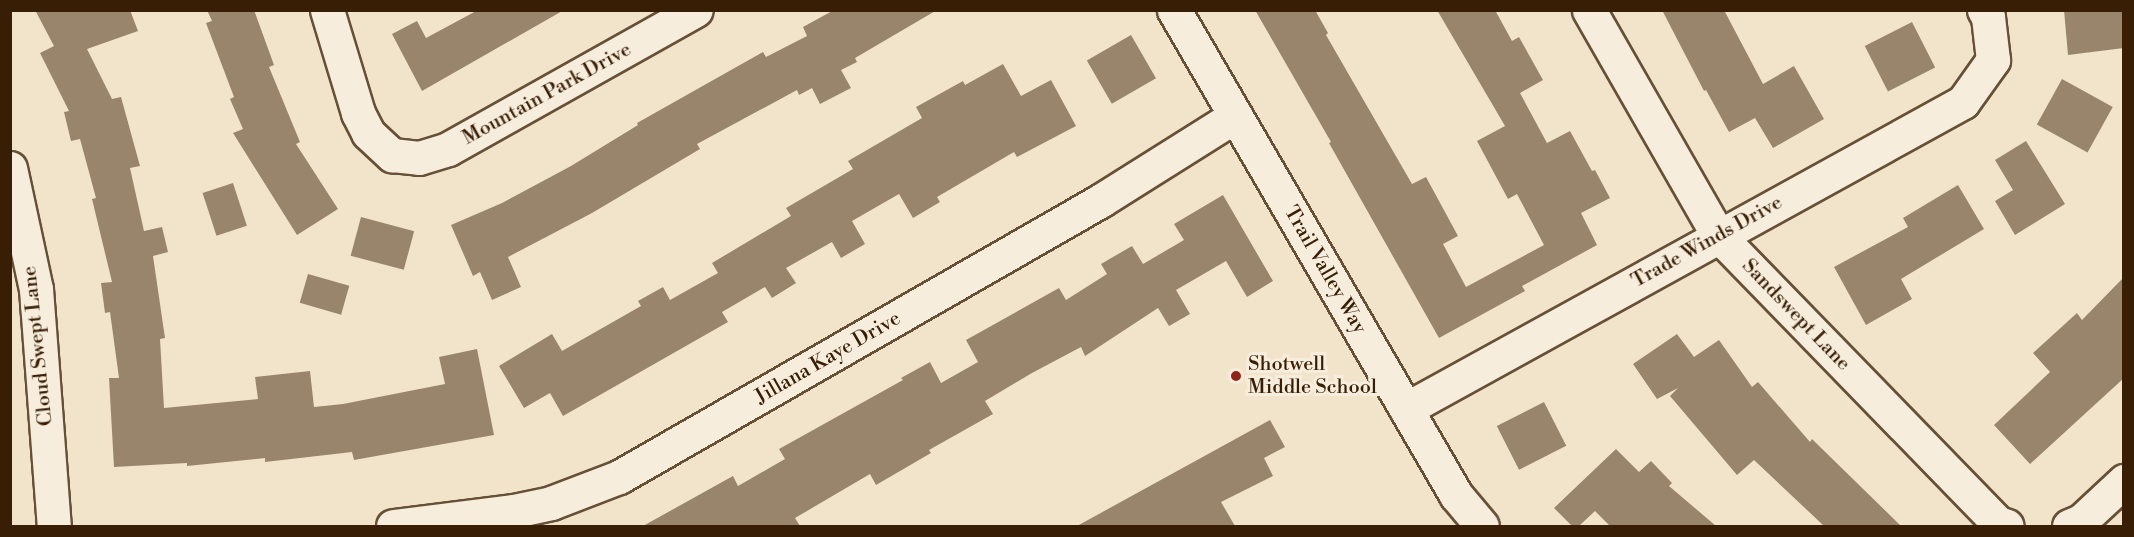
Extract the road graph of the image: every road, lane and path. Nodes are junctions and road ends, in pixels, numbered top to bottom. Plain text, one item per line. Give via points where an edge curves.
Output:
1 (327, 10) edge
2 (696, 10) edge
3 (1174, 10) edge
4 (1588, 10) edge
5 (1984, 10) edge
6 (1235, 116) junction
7 (10, 168) edge
8 (1718, 235) junction
9 (1406, 409) junction
10 (2124, 481) edge
11 (54, 526) edge
12 (393, 526) edge
13 (1482, 526) edge
14 (2007, 526) edge
15 (2069, 526) edge

1 - 2 street, Mountain Park Drive via 358,113 368,133 392,155 419,158 448,149
3 - 6 street, Trail Valley Way
4 - 8 street, Sandswept Lane
5 - 8 street, Trade Winds Drive via 1993,60 1963,102
6 - 9 street, Trail Valley Way
6 - 12 street, Jillana Kaye Drive via 1100,201 619,477 551,503
7 - 11 street, Cloud Swept Lane via 36,289
8 - 9 street, Trade Winds Drive
8 - 14 street, Sandswept Lane via 1998,523
9 - 13 street, Trail Valley Way via 1456,495
10 - 15 street via 2081,521

